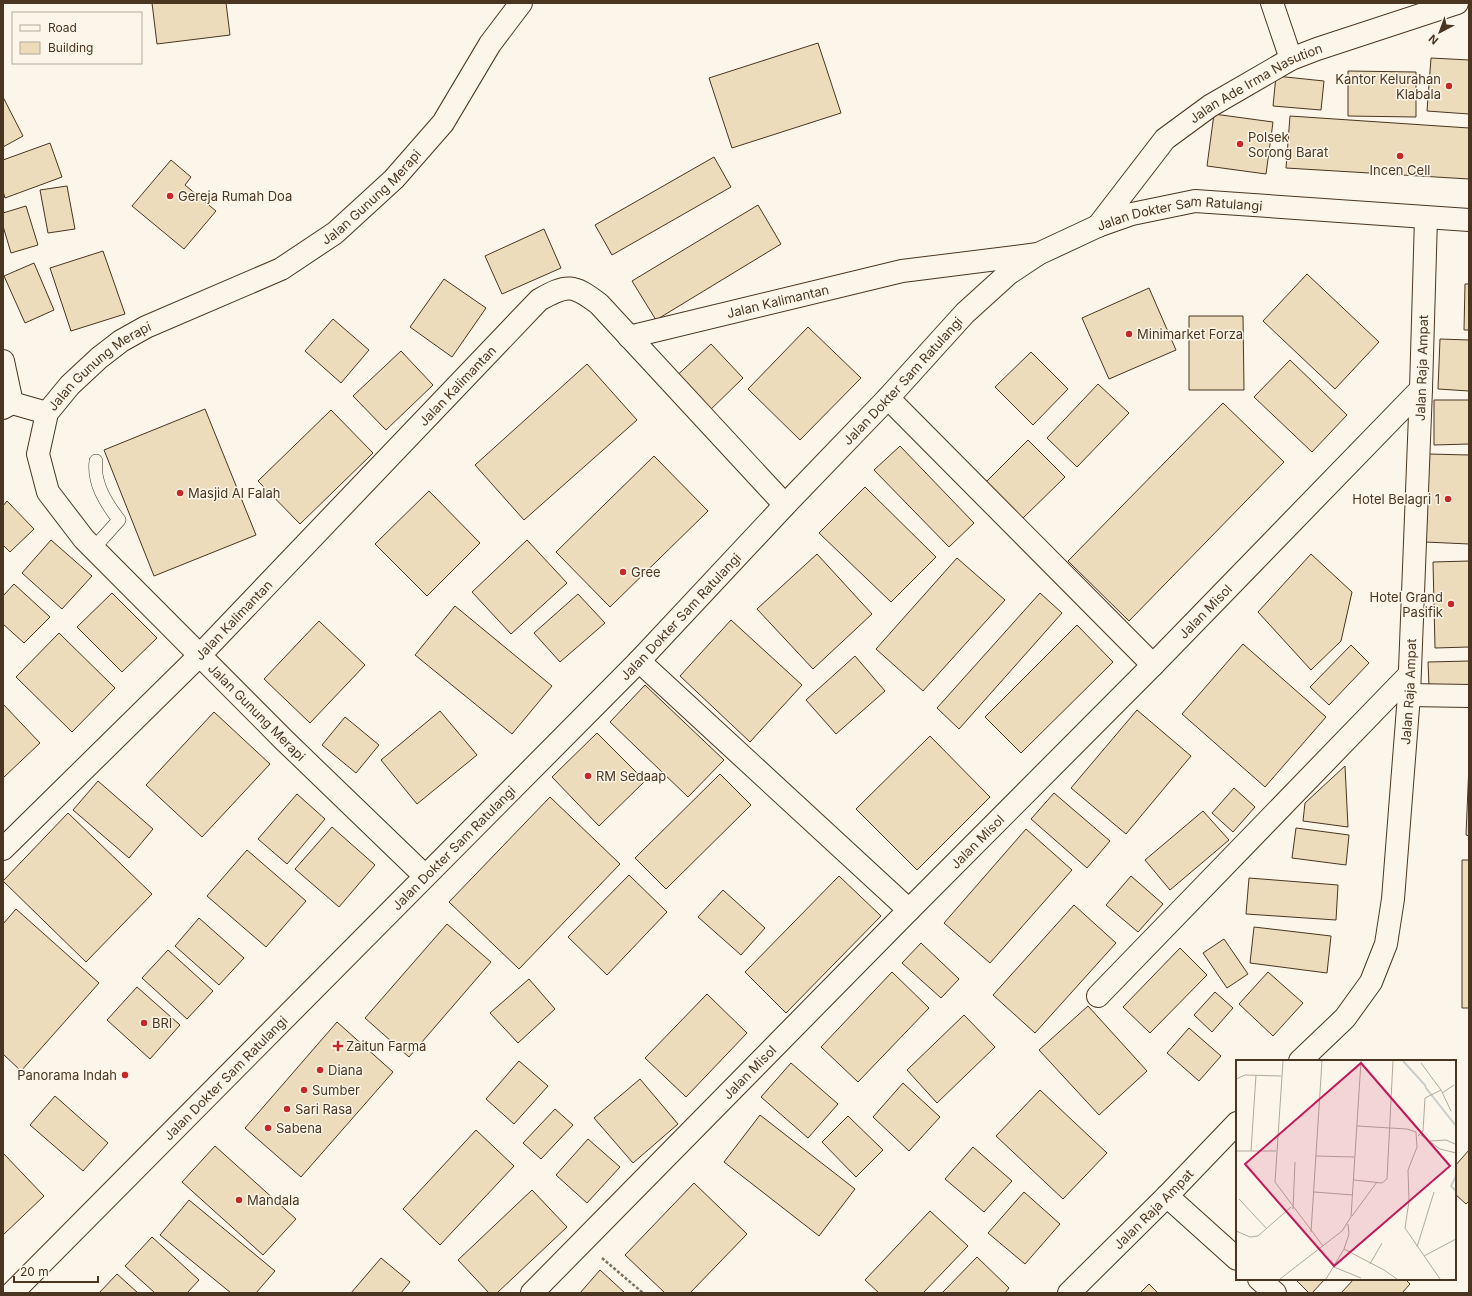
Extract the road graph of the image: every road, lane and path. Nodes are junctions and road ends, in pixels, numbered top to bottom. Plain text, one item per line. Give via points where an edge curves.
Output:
1 (521, 3) edge
2 (1272, 3) edge
3 (1457, 3) edge
4 (1291, 59) junction
5 (1426, 218) junction
6 (1469, 220) edge
7 (1098, 226) junction
8 (1038, 254) junction
9 (629, 337) junction
10 (3, 361) edge
11 (1421, 389) junction
12 (888, 398) junction
13 (8, 406) edge
14 (47, 413) junction
15 (96, 461) dead end
16 (785, 505) junction
17 (93, 549) junction
18 (200, 655) junction
19 (639, 661) junction
20 (1153, 665) junction
21 (1409, 685) junction
22 (1469, 696) edge
23 (3, 849) edge
24 (425, 876) junction
25 (909, 910) junction
26 (1098, 996) dead end
27 (1301, 1060) edge
28 (1236, 1125) edge
29 (1167, 1196) junction
30 (582, 1241) junction
31 (1236, 1258) edge
32 (1260, 1280) edge
33 (12, 1293) edge
34 (532, 1293) edge
35 (643, 1293) edge
36 (1069, 1293) edge
37 (1275, 1293) edge

1 - 14 street, Jalan Gunung Merapi via 490,44 443,123 394,179 335,234 281,269 146,327 121,342 70,385
2 - 4 street
3 - 4 street, Jalan Ade Irma Nasution
4 - 7 street, Jalan Ade Irma Nasution via 1210,106 1165,139
5 - 6 street, Jalan Dokter Sam Ratulangi
5 - 7 street, Jalan Dokter Sam Ratulangi via 1195,201 1132,214
5 - 11 street, Jalan Raja Ampat
7 - 8 street, Jalan Dokter Sam Ratulangi
8 - 9 street, Jalan Kalimantan via 902,271
8 - 12 street, Jalan Dokter Sam Ratulangi via 1008,274 965,313
9 - 16 street
9 - 18 street, Jalan Kalimantan via 599,304 578,290 572,288 555,291 539,300
10 - 13 street
11 - 20 street, Jalan Misol
11 - 21 street, Jalan Raja Ampat
12 - 16 street, Jalan Dokter Sam Ratulangi
12 - 20 street
13 - 14 street
14 - 17 street, Jalan Gunung Merapi via 38,454 48,492
15 - 17 lane via 95,469 106,503 119,520
16 - 19 street, Jalan Dokter Sam Ratulangi
17 - 18 street, Jalan Gunung Merapi
18 - 23 street, Jalan Kalimantan
18 - 24 street, Jalan Gunung Merapi
19 - 24 street, Jalan Dokter Sam Ratulangi
19 - 25 street
20 - 25 street, Jalan Misol
21 - 22 street
21 - 26 street
21 - 27 street, Jalan Raja Ampat via 1393,899 1386,944 1371,982 1345,1018
24 - 33 street, Jalan Dokter Sam Ratulangi
25 - 30 street, Jalan Misol
28 - 29 street, Jalan Raja Ampat
29 - 31 street
29 - 36 street, Jalan Raja Ampat
30 - 34 street, Jalan Misol
30 - 35 path
32 - 37 street

